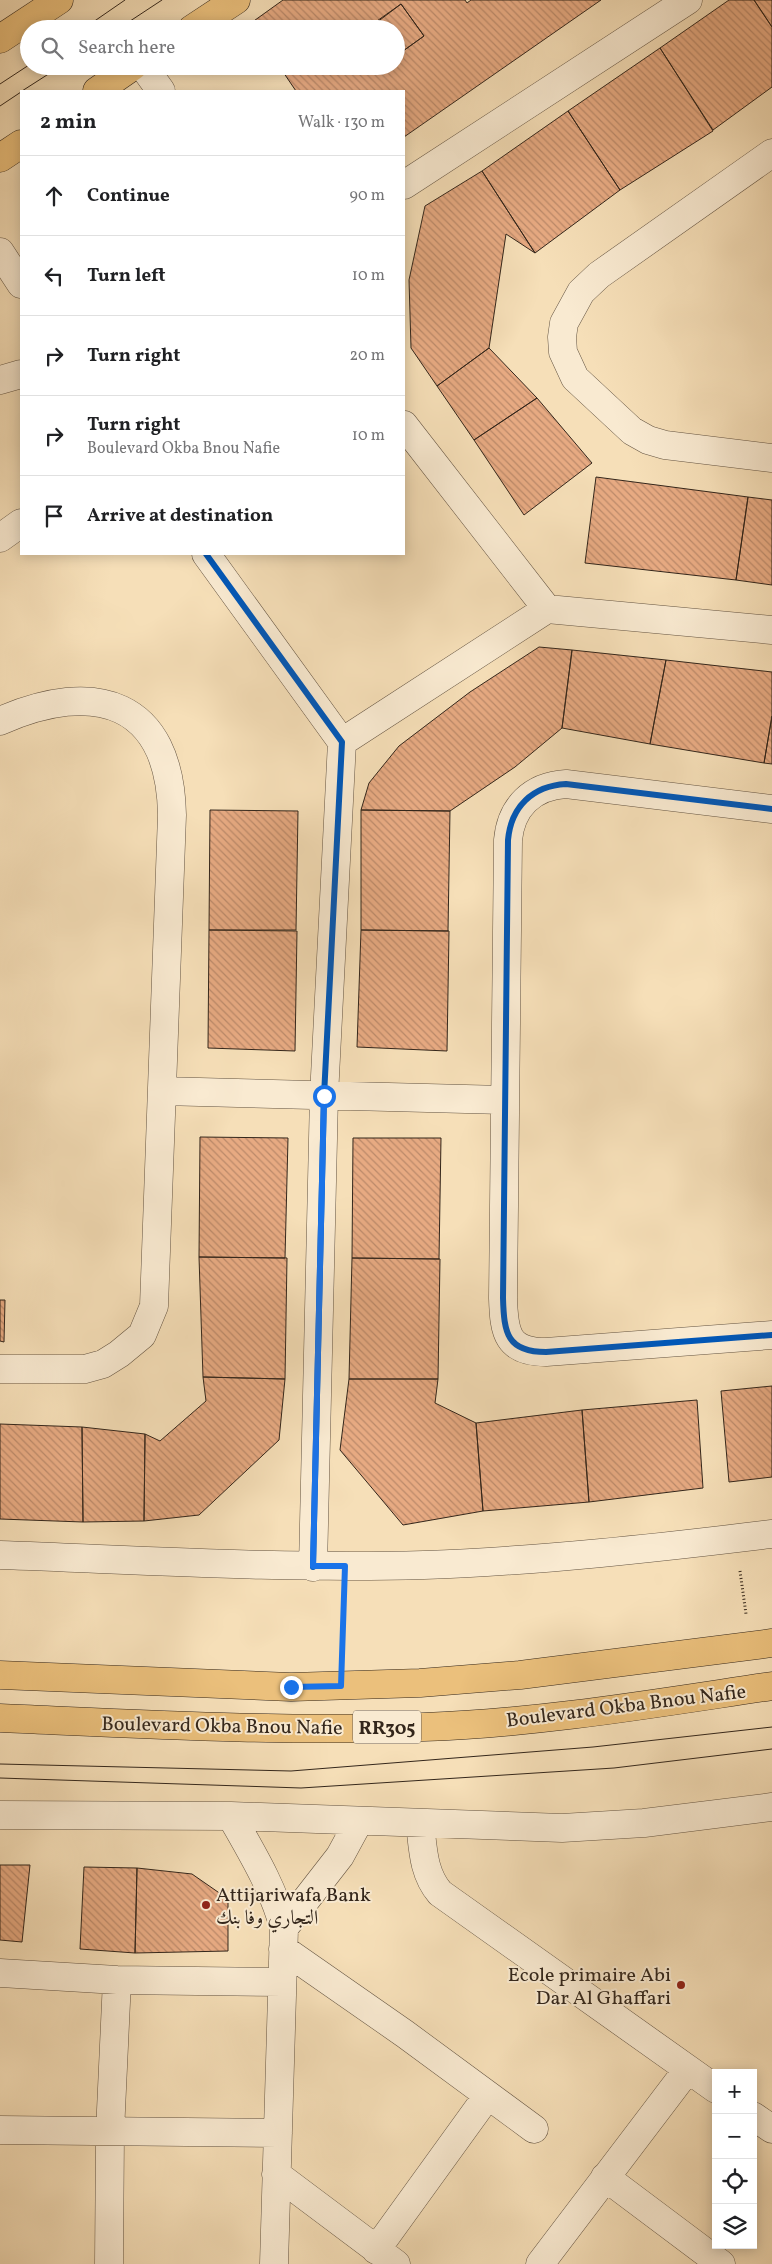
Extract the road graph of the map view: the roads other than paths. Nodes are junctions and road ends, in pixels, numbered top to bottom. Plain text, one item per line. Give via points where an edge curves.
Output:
1 (59, 0) edge
2 (236, 0) edge
3 (688, 0) edge
4 (30, 20) edge
5 (206, 20) edge
6 (20, 26) edge
7 (0, 40) edge
8 (120, 75) edge
9 (149, 75) edge
10 (98, 90) edge
11 (160, 90) edge
12 (20, 145) edge
13 (772, 153) edge
14 (0, 158) edge
15 (405, 184) edge
16 (0, 252) edge
17 (20, 282) edge
18 (20, 374) edge
19 (0, 380) edge
20 (405, 426) edge
21 (772, 458) edge
22 (20, 524) edge
23 (0, 538) edge
24 (207, 555) edge
25 (547, 609) junction
26 (772, 630) edge
27 (0, 721) edge
28 (342, 742) junction
29 (772, 809) edge
30 (162, 1091) junction
31 (324, 1096) junction
32 (504, 1100) junction
33 (772, 1335) edge
34 (0, 1370) edge
35 (772, 1534) edge
36 (0, 1555) edge
37 (313, 1566) junction
38 (761, 1644) edge
39 (0, 1675) edge
40 (772, 1686) edge
41 (0, 1718) edge
42 (772, 1807) edge
43 (0, 1815) edge
44 (231, 1816) junction
45 (359, 1821) junction
46 (420, 1823) junction
47 (284, 1938) junction
48 (0, 1973) edge
49 (118, 1980) junction
50 (282, 1982) junction
51 (688, 2069) junction
52 (712, 2086) edge
53 (488, 2095) junction
54 (757, 2119) edge
55 (534, 2129) dead end
56 (772, 2129) edge
57 (0, 2130) edge
58 (110, 2132) junction
59 (278, 2133) junction
60 (276, 2174) junction
61 (605, 2177) junction
62 (386, 2257) edge
63 (714, 2262) edge
64 (109, 2264) edge
65 (274, 2264) edge
66 (540, 2264) edge

1 - 4 main road
2 - 5 main road
3 - 15 street
6 - 7 main road
8 - 10 main road
9 - 11 street
12 - 14 main road
13 - 21 street via 599,274 570,309 562,337 568,367 576,378 639,436 665,445
16 - 17 street
18 - 19 street
20 - 25 street
22 - 23 street
24 - 28 street
25 - 26 street
25 - 28 street
27 - 30 street via 53,704 93,702 119,709 140,721 155,739 163,756 171,787 172,815
28 - 31 street
29 - 32 street via 566,784 545,788 526,798 511,822 508,840
30 - 31 street
30 - 34 street via 156,1293 142,1334 103,1364 85,1369
31 - 32 street
31 - 37 street
32 - 33 street via 503,1307 506,1328 515,1344 527,1351 546,1352
35 - 37 street via 529,1559 425,1565
36 - 37 street
38 - 39 main road, Boulevard Okba Bnou Nafie / RR305 via 520,1675 420,1683 291,1687
40 - 41 main road, Boulevard Okba Bnou Nafie / RR305 via 518,1721 425,1727 190,1727
42 - 46 street via 604,1826 521,1828
43 - 44 street
44 - 45 street
44 - 47 street via 267,1879 277,1903
45 - 46 street
45 - 47 street via 340,1856
46 - 51 street via 426,1872 440,1893
47 - 50 street
47 - 53 street
48 - 49 street
49 - 50 street
49 - 58 street
50 - 59 street
51 - 52 street
51 - 61 street
53 - 55 street
53 - 62 street
54 - 56 street
57 - 58 street
58 - 59 street
58 - 64 street
59 - 60 street
60 - 62 street
60 - 65 street
61 - 63 street
61 - 66 street

